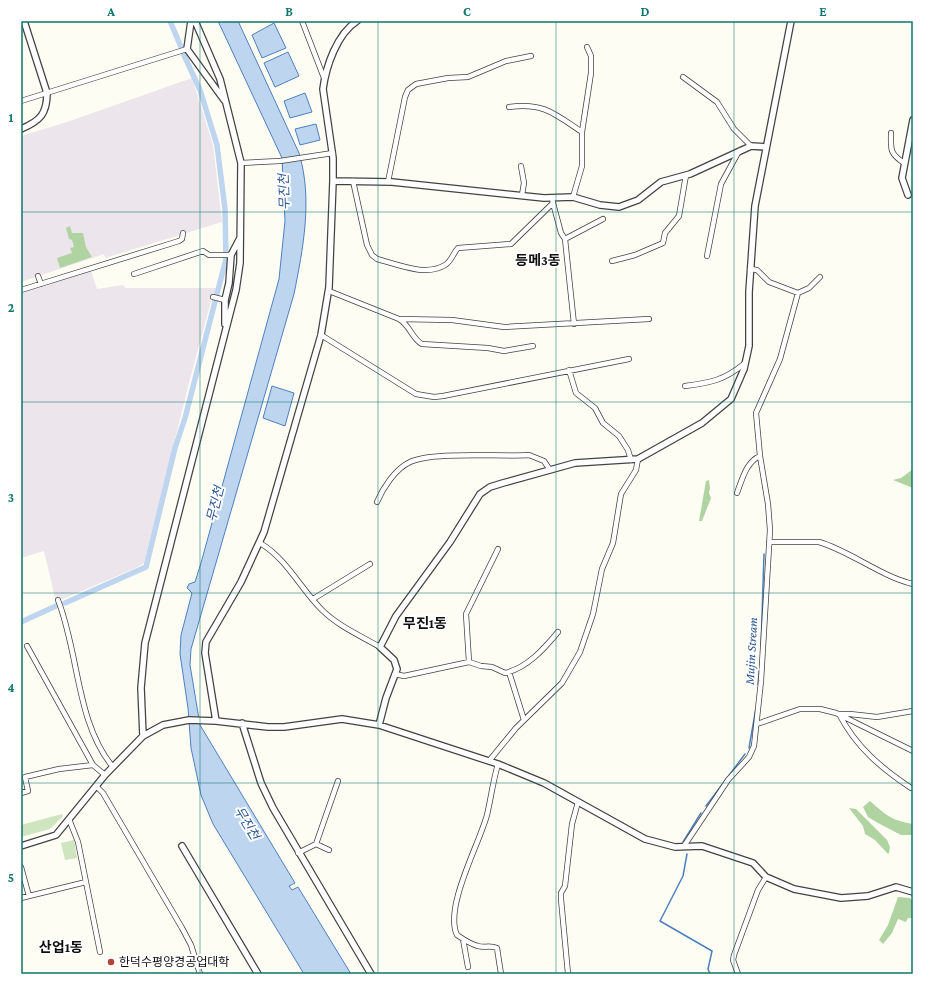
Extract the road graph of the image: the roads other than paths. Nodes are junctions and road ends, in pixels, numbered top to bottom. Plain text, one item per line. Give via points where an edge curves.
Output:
1 (24, 21) edge
2 (191, 21) edge
3 (195, 21) edge
4 (302, 21) edge
5 (357, 21) edge
6 (791, 21) edge
7 (588, 47) dead end
8 (187, 49) junction
9 (531, 56) dead end
10 (324, 78) junction
11 (683, 78) dead end
12 (47, 93) junction
13 (21, 101) edge
14 (226, 102) junction
15 (509, 107) dead end
16 (913, 120) edge
17 (21, 129) edge
18 (582, 132) junction
19 (891, 132) dead end
20 (751, 146) junction
21 (766, 147) junction
22 (738, 151) junction
23 (332, 153) junction
24 (241, 163) junction
25 (904, 163) junction
26 (521, 166) dead end
27 (686, 175) junction
28 (333, 181) junction
29 (354, 181) junction
30 (388, 182) junction
31 (908, 195) dead end
32 (522, 196) junction
33 (573, 198) junction
34 (553, 200) junction
35 (603, 219) dead end
36 (183, 233) dead end
37 (241, 236) junction
38 (565, 239) junction
39 (230, 255) junction
40 (707, 256) dead end
41 (612, 261) dead end
42 (750, 269) junction
43 (134, 274) dead end
44 (38, 276) dead end
45 (820, 277) dead end
46 (41, 284) junction
47 (21, 290) edge
48 (329, 290) junction
49 (798, 293) junction
50 (214, 297) dead end
51 (223, 299) junction
52 (399, 318) junction
53 (649, 319) dead end
54 (574, 324) junction
55 (226, 330) junction
56 (321, 335) junction
57 (533, 346) dead end
58 (629, 359) dead end
59 (745, 363) junction
60 (569, 370) junction
61 (685, 386) dead end
62 (760, 456) junction
63 (638, 459) junction
64 (631, 460) junction
65 (550, 470) junction
66 (737, 493) dead end
67 (376, 502) dead end
68 (769, 542) junction
69 (260, 543) junction
70 (498, 549) dead end
71 (370, 564) dead end
72 (913, 584) edge
73 (58, 600) dead end
74 (313, 600) junction
75 (558, 632) dead end
76 (27, 646) dead end
77 (380, 647) junction
78 (469, 662) junction
79 (509, 672) junction
80 (395, 674) junction
81 (913, 711) edge
82 (838, 714) junction
83 (524, 720) junction
84 (216, 721) junction
85 (242, 723) junction
86 (757, 724) junction
87 (379, 725) junction
88 (143, 736) junction
89 (913, 751) edge
90 (489, 761) junction
91 (498, 764) junction
92 (93, 765) junction
93 (113, 767) junction
94 (105, 775) junction
95 (338, 782) dead end
96 (96, 786) junction
97 (911, 788) dead end
98 (21, 793) edge
99 (578, 802) junction
100 (69, 819) junction
101 (316, 844) junction
102 (21, 846) edge
103 (182, 846) dead end
104 (684, 846) junction
105 (329, 850) dead end
106 (298, 853) junction
107 (21, 867) edge
108 (766, 877) junction
109 (86, 882) junction
110 (913, 892) edge
111 (29, 896) junction
112 (21, 898) edge
113 (463, 939) junction
114 (100, 952) dead end
115 (468, 967) dead end
116 (200, 974) edge
117 (258, 974) edge
118 (371, 974) edge
119 (501, 974) edge
120 (568, 974) edge
121 (738, 974) edge

1 - 12 street
2 - 8 street
3 - 14 street via 220,79
4 - 10 street
5 - 10 street via 342,36
6 - 21 street
7 - 18 street via 591,73
8 - 12 street
8 - 14 street
9 - 30 street via 506,61 468,77 426,81 412,86 405,97
10 - 23 street via 324,106
11 - 20 street via 717,102 734,129
12 - 13 street
12 - 17 street via 47,104 42,115 35,124
14 - 24 street
15 - 18 street via 526,105 549,110
16 - 25 street
18 - 33 street via 582,166
19 - 25 street via 892,152
20 - 21 street
20 - 22 street
21 - 42 street via 755,206
22 - 27 street
22 - 40 street via 721,184
23 - 24 street via 280,161
23 - 28 street
24 - 37 street
25 - 31 street via 902,178
26 - 32 street via 524,184
27 - 33 street via 661,182 638,200 620,207
27 - 41 street via 679,216 665,233 663,243
28 - 29 street
28 - 48 street
29 - 30 street
29 - 34 street via 367,246 372,255 377,259 418,269 440,268 450,261 458,248 511,244
30 - 32 street
32 - 34 street
33 - 34 street
34 - 38 street
35 - 38 street
36 - 46 street via 179,241
37 - 39 street
37 - 55 street via 236,290
38 - 54 street
39 - 43 street via 209,255 203,251
39 - 51 street via 229,283
42 - 49 street via 757,270 769,282
42 - 59 street via 749,346
44 - 46 street
45 - 49 street via 809,288
46 - 47 street
48 - 52 street
48 - 56 street
49 - 62 street via 780,359 756,413
50 - 51 street
51 - 55 street
52 - 54 street via 452,320 504,327
52 - 57 street via 406,323 417,342 422,344 504,351
53 - 54 street
55 - 88 street via 145,643 141,688
56 - 60 street via 406,389 424,396 443,396
56 - 69 street
58 - 60 street
59 - 61 street via 734,373 719,380
59 - 63 street via 731,399 702,423
60 - 64 street via 576,393 595,408 603,423 620,436
62 - 66 street via 754,458 749,465
62 - 68 street via 768,504
63 - 64 street
63 - 83 street via 636,470 621,494 613,543 602,569 593,614 580,652 562,683
64 - 65 street via 575,463
65 - 67 street via 544,461 529,455 419,459 402,467
65 - 77 street via 490,487 480,494 450,542 396,616
68 - 72 street via 823,543 859,562
68 - 86 street
69 - 74 street via 279,556
69 - 84 street via 225,612 206,642
70 - 78 street via 466,614
71 - 74 street
73 - 93 street via 67,624 93,733 102,754
74 - 77 street via 329,616
75 - 79 street via 536,655
76 - 92 street
77 - 80 street via 396,664
78 - 79 street via 492,667 505,674
78 - 80 street via 404,676
79 - 83 street
80 - 87 street
81 - 82 street via 877,717
82 - 86 street via 820,709 800,709
82 - 89 street
82 - 97 street via 864,752
83 - 90 street
84 - 85 street
84 - 88 street via 189,720 163,725
85 - 87 street via 284,727 342,718
85 - 106 street via 261,783
86 - 104 street via 754,746 749,757 728,780
87 - 90 street
88 - 93 street
90 - 91 street
91 - 99 street via 544,783
91 - 113 street via 486,816 454,910 454,929
92 - 94 street
92 - 98 street via 59,769 25,778 28,791
93 - 94 street
94 - 96 street
95 - 101 street
96 - 100 street
96 - 116 street via 104,793 182,928 191,945
99 - 104 street via 645,839
99 - 120 street via 572,824 565,886 560,899
100 - 102 street via 56,835
100 - 109 street via 78,842
101 - 105 street
101 - 106 street
103 - 117 street
104 - 108 street via 702,846 753,863
106 - 118 street
107 - 111 street
108 - 110 street via 794,889 841,898 868,896 896,887
108 - 121 street via 758,890 734,955
109 - 111 street
109 - 114 street
111 - 112 street
113 - 115 street
113 - 119 street via 478,946 497,948

